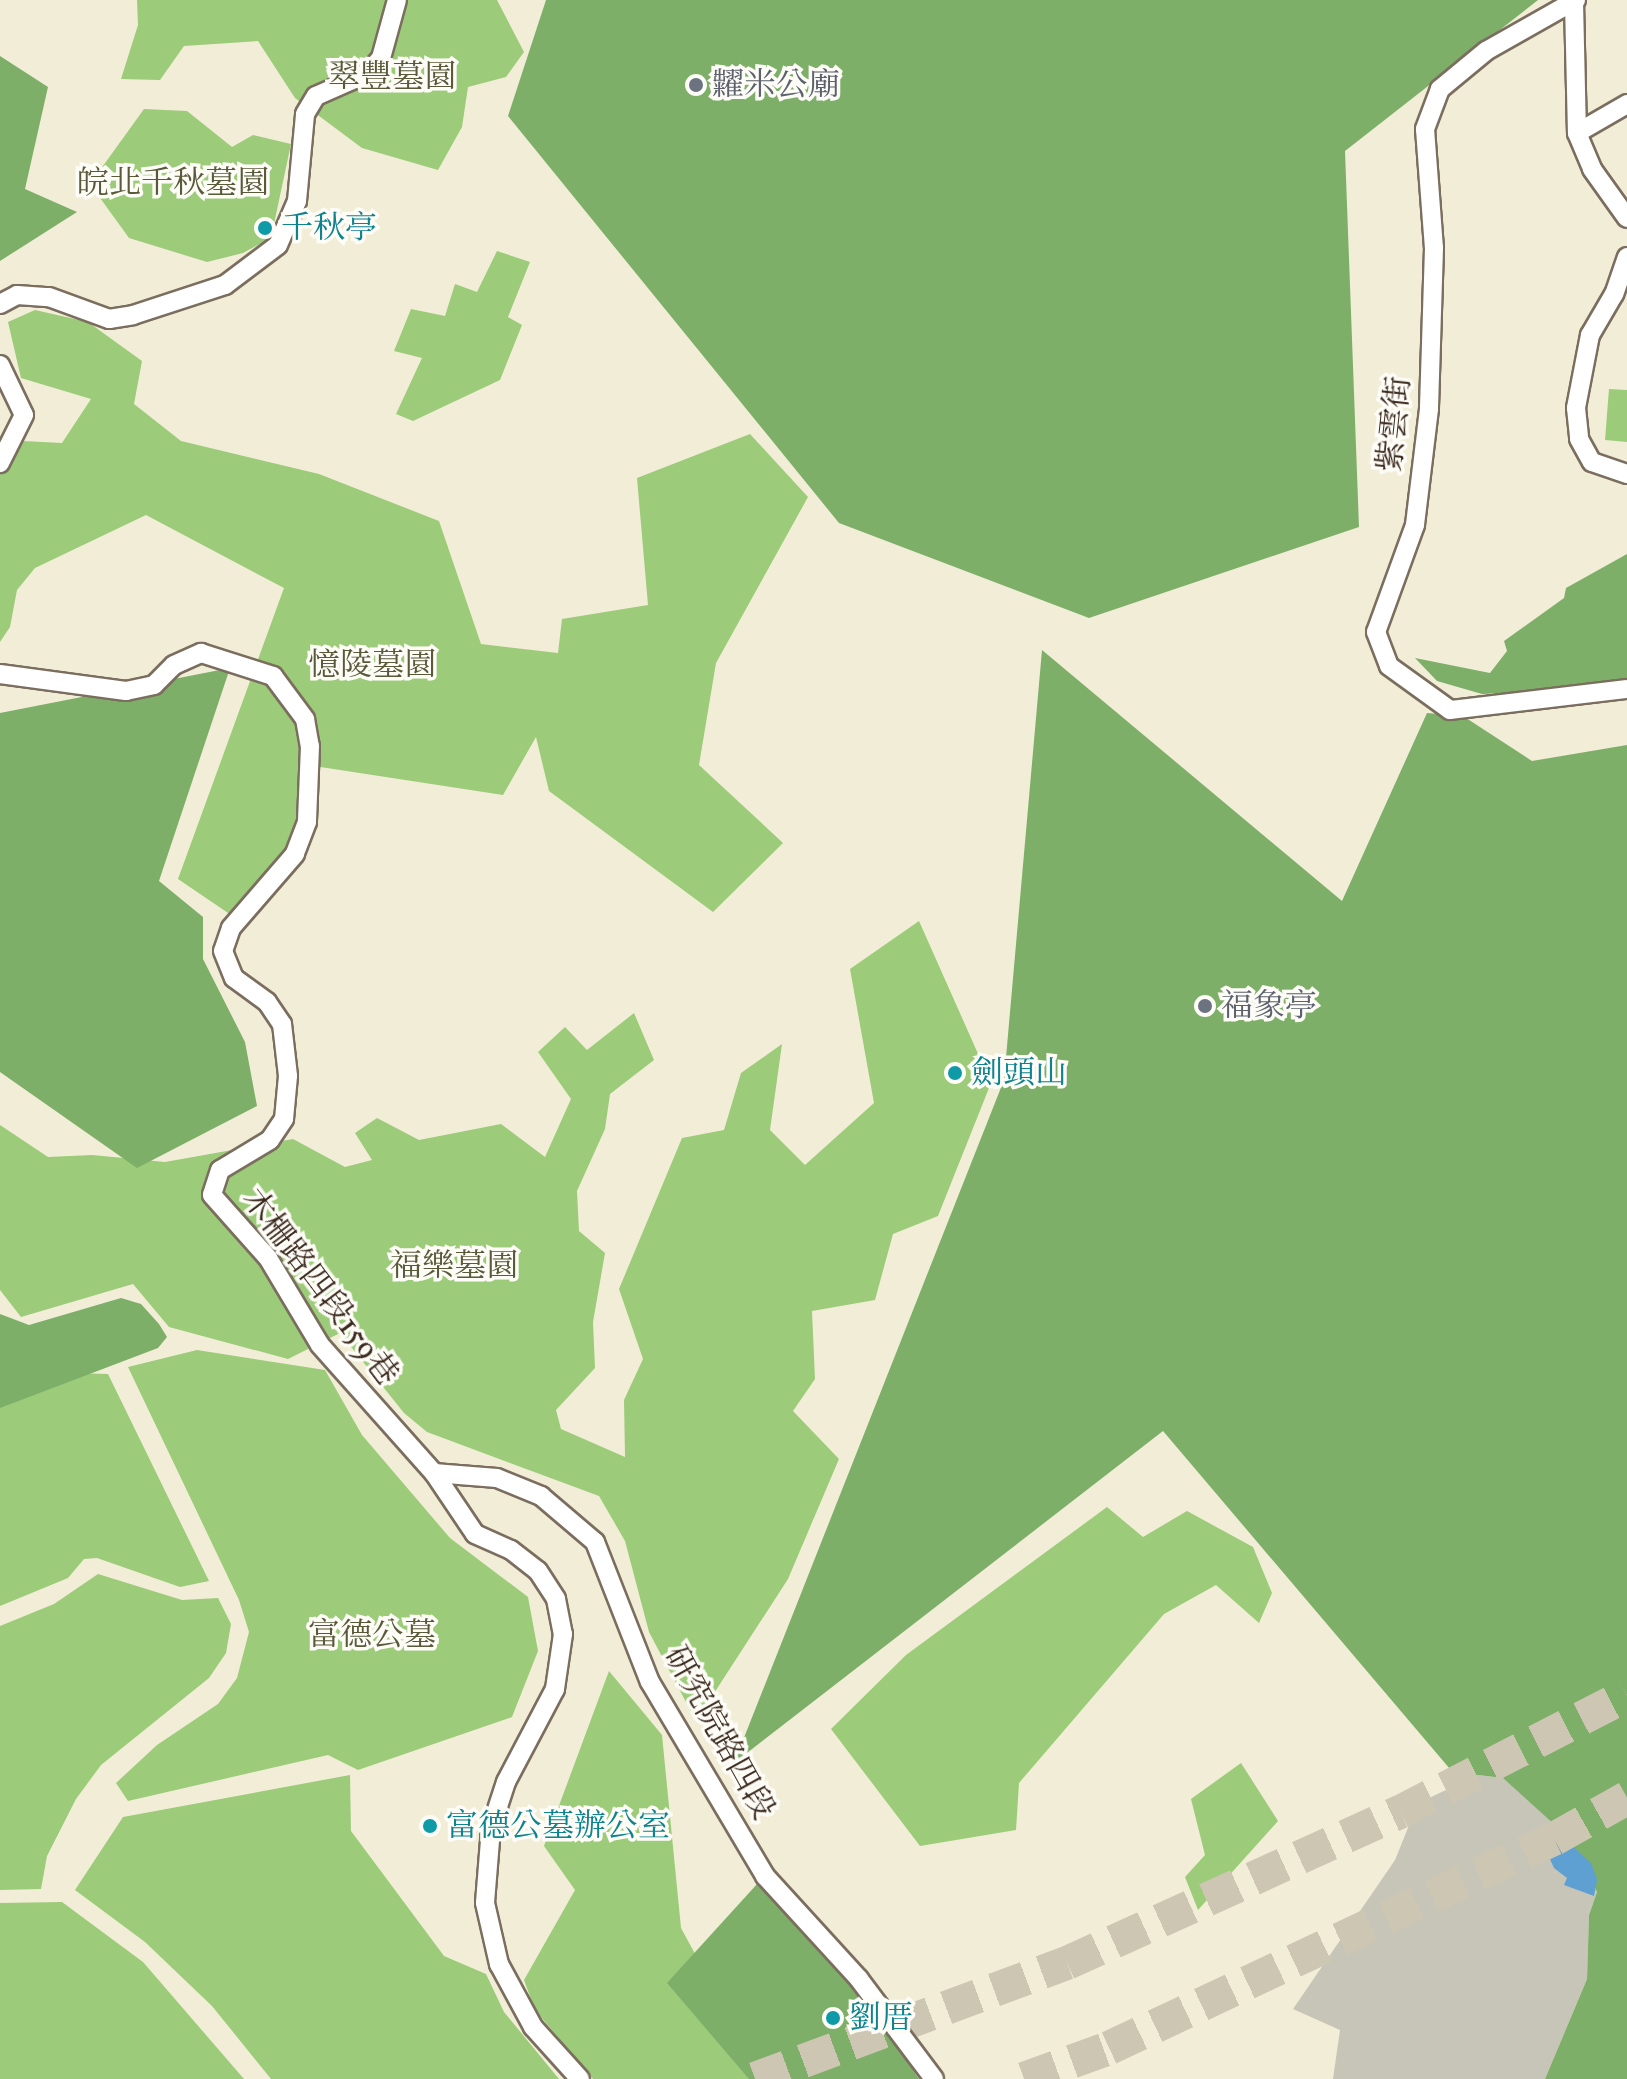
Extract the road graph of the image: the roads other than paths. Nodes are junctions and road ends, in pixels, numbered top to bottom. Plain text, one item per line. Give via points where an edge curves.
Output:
1 (397, 0) edge
2 (1575, 1) edge
3 (1627, 104) edge
4 (1577, 133) junction
5 (1627, 218) edge
6 (1627, 257) edge
7 (0, 304) edge
8 (0, 365) edge
9 (0, 463) edge
10 (1627, 474) edge
11 (0, 674) edge
12 (1627, 689) edge
13 (434, 1473) junction
14 (580, 2079) edge
15 (934, 2079) edge

1 - 7 street via 381,58 368,73 311,103 297,201 278,245 225,285 133,315 109,319 49,297 17,295
2 - 4 street
2 - 12 street, 紫雲街 via 1486,51 1440,89 1425,129 1434,248 1429,409 1415,525 1376,632 1389,666 1450,710
3 - 4 street
4 - 5 street via 1592,169
6 - 10 street via 1614,294 1590,335 1576,408 1579,439 1592,462
8 - 9 street via 24,415
11 - 13 street, 木柵路四段159巷 via 126,691 154,685 174,665 201,653 273,676 295,699 310,746 307,822 295,854 231,928 223,951 234,978 267,1002 282,1024 288,1076 284,1119 270,1140 220,1170 212,1181 212,1195 268,1258 329,1356
13 - 14 street, 木柵路四段159巷 via 475,1534 511,1550 538,1571 556,1599 563,1634 555,1689 506,1782 484,1871 492,1943 533,2027
13 - 15 street, 研究院路四段 via 497,1478 541,1496 595,1542 650,1682 765,1876 859,1979

